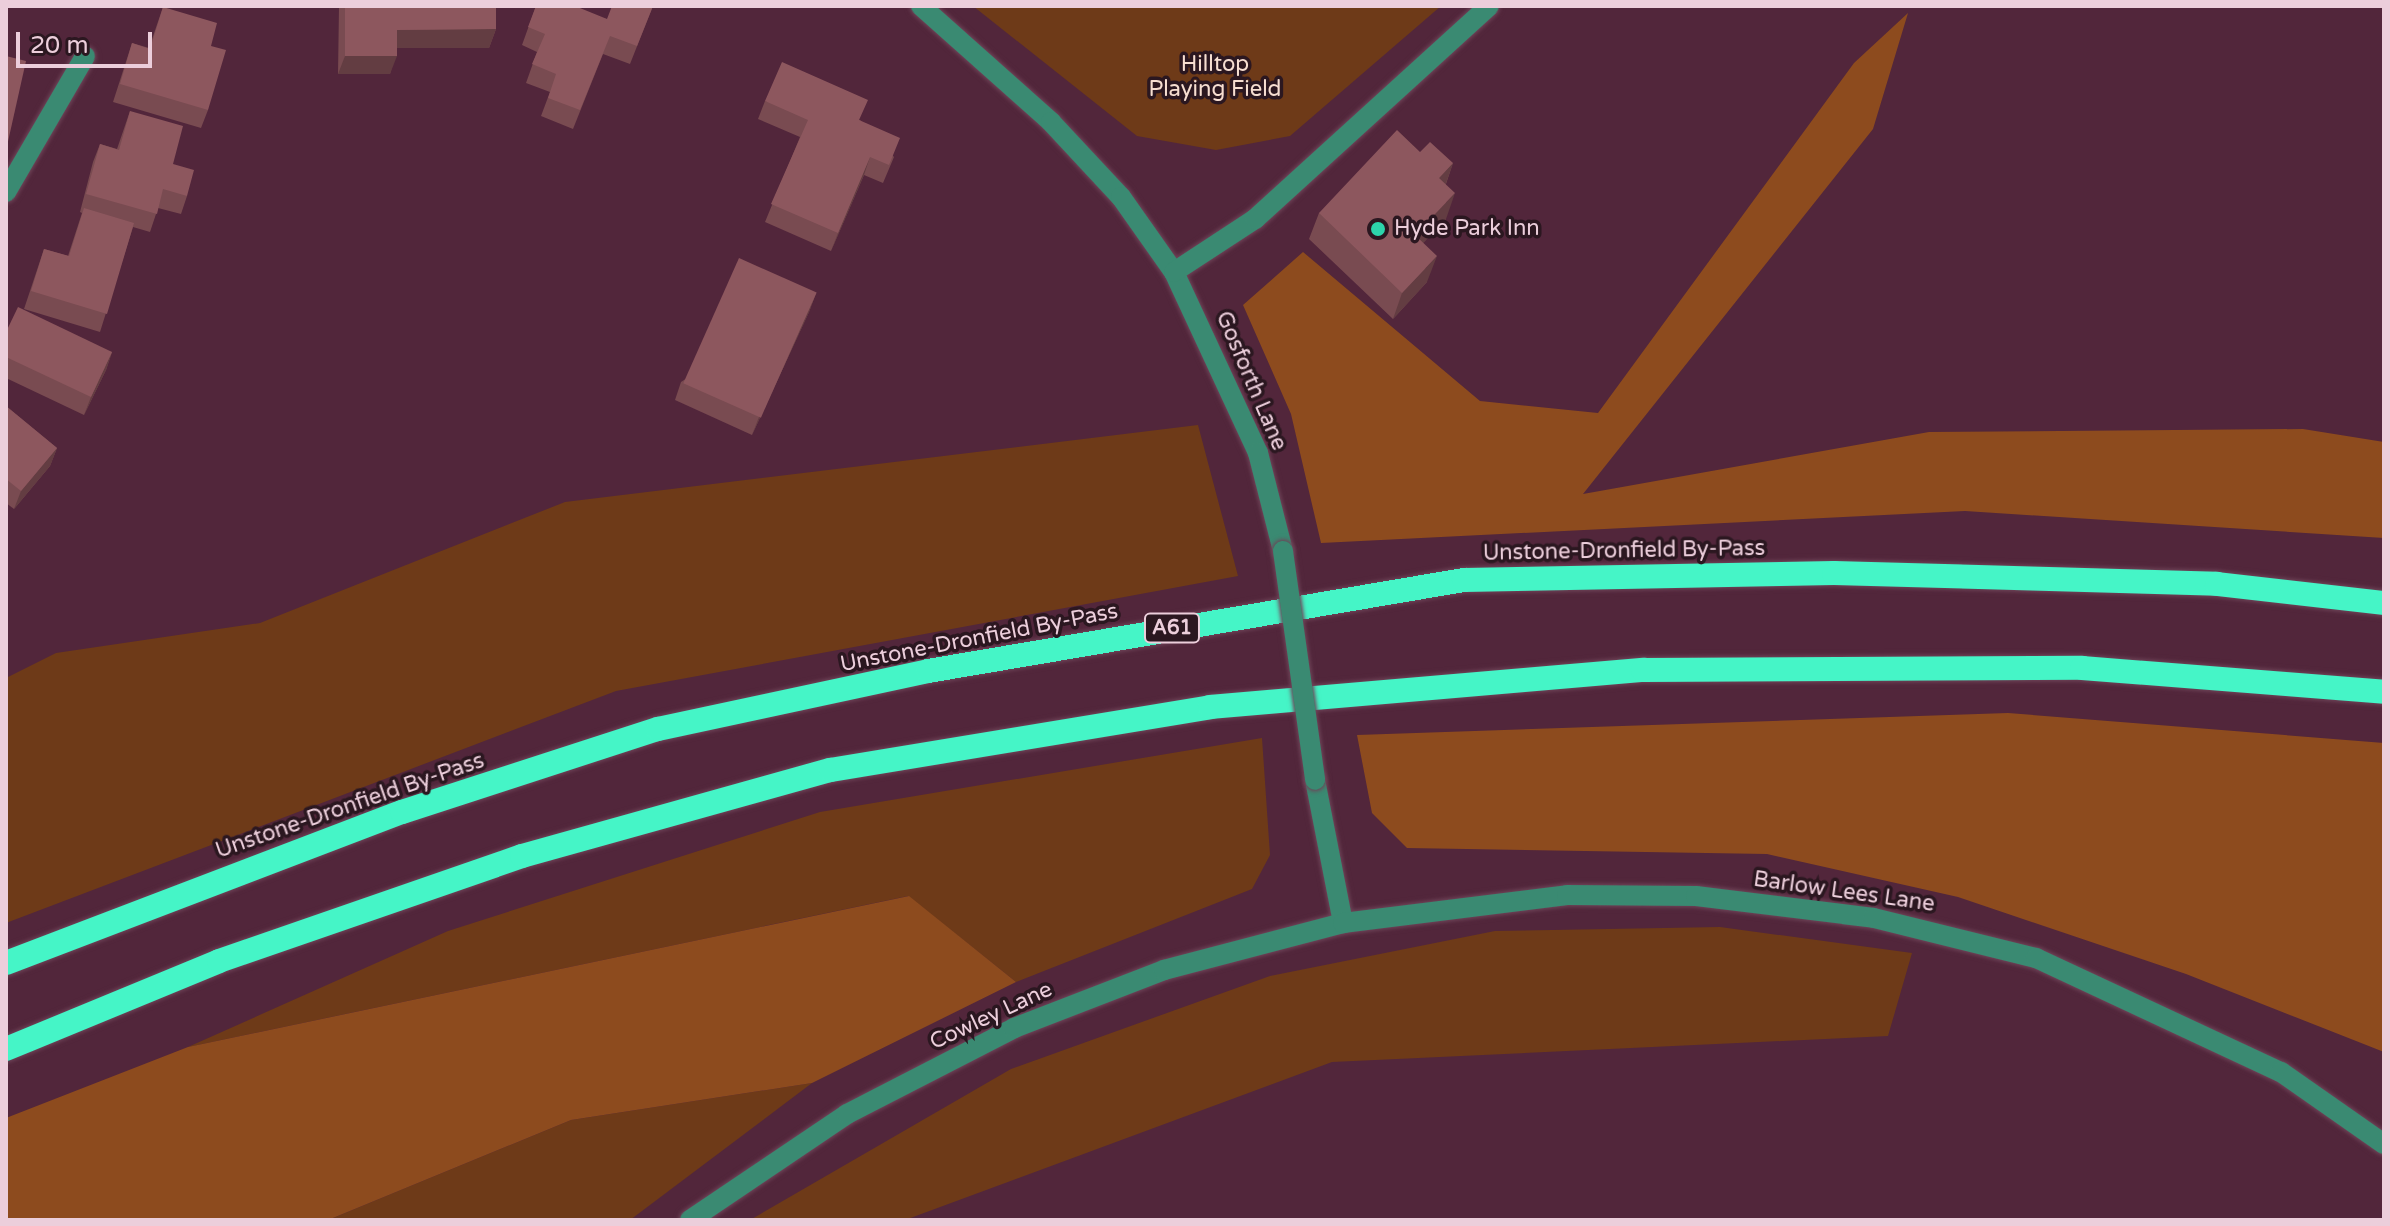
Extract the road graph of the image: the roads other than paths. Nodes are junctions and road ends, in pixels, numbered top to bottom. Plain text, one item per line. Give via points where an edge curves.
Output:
1 (921, 6) edge
2 (1489, 6) edge
3 (85, 56) dead end
4 (6, 192) edge
5 (1174, 272) junction
6 (2384, 603) edge
7 (2384, 692) edge
8 (1343, 923) junction
9 (6, 963) edge
10 (6, 1049) edge
11 (2384, 1144) edge
12 (690, 1220) edge

1 - 5 street, Gosforth Lane via 1051,122 1121,197
2 - 5 street via 1266,210
3 - 4 street
5 - 8 street, Gosforth Lane, bridge via 1258,453 1283,551 1315,780
6 - 9 highway, Unstone-Dronfield By-Pass / A61 via 2217,584 1834,573 1464,580 928,671 658,729 402,812
7 - 10 highway via 2082,668 1643,670 1210,707 831,770 551,848 219,961
8 - 11 street, Barlow Lees Lane via 1567,895 1681,896 1938,930 2036,958 2166,1014 2281,1072
8 - 12 street, Cowley Lane via 1164,970 1014,1028 847,1114

